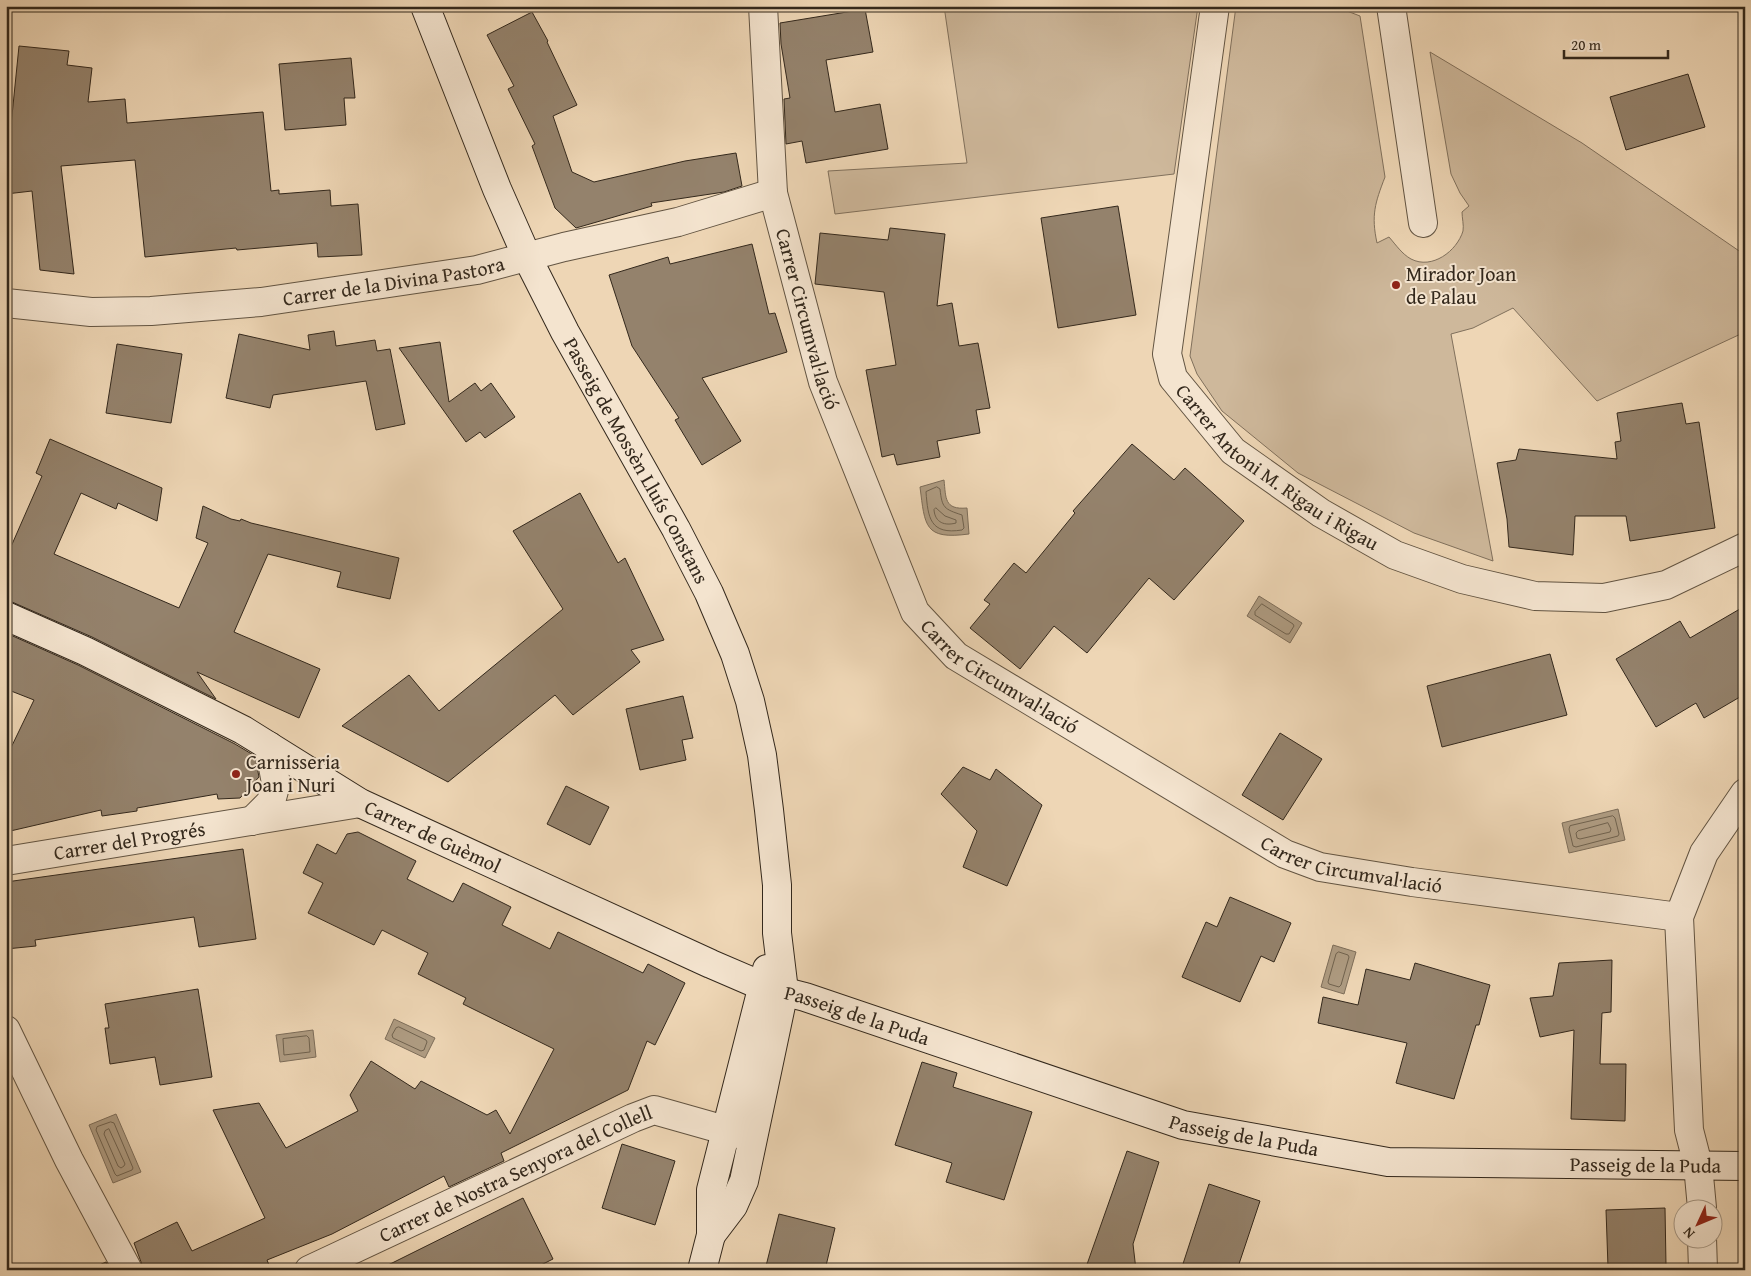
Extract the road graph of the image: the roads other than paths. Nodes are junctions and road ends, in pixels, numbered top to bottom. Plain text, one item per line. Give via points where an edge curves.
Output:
1 (425, 6) edge
2 (763, 6) edge
3 (1215, 6) edge
4 (1391, 6) edge
5 (773, 193) junction
6 (1423, 223) dead end
7 (527, 257) junction
8 (6, 303) edge
9 (1745, 547) edge
10 (6, 616) edge
11 (269, 746) junction
12 (1745, 793) edge
13 (360, 803) junction
14 (252, 821) junction
15 (6, 860) edge
16 (1679, 917) junction
17 (773, 988) junction
18 (6, 1030) edge
19 (733, 1132) junction
20 (1698, 1165) junction
21 (1745, 1166) edge
22 (1701, 1198) edge
23 (729, 1212) junction
24 (711, 1235) junction
25 (1702, 1248) edge
26 (128, 1270) edge
27 (309, 1270) edge
28 (702, 1270) edge
29 (1703, 1270) edge

1 - 7 street, Passeig de Mossèn Lluís Constans
2 - 5 street, Carrer Circumval·lació
3 - 9 street, Carrer Antoni M. Rigau i Rigau via 1167,354 1173,378 1233,451 1321,513 1395,555 1462,579 1535,596 1604,598 1666,585
4 - 6 street
5 - 7 street, Carrer de la Divina Pastora via 678,222
5 - 16 street, Carrer Circumval·lació via 826,391 915,612 956,656 1284,854 1320,867 1422,884
7 - 8 street, Carrer de la Divina Pastora via 477,270 261,302 151,311 91,312
7 - 17 street, Passeig de Mossèn Lluís Constans via 569,340 676,530 709,593 735,654 750,700 762,755 776,874 777,934
10 - 11 street, Carrer de Guèmol via 85,651
11 - 13 street, Carrer de Guèmol
11 - 14 street via 276,783 271,802
12 - 16 street via 1704,853
13 - 14 street, Carrer del Progrés
13 - 17 street, Carrer de Guèmol via 711,964
14 - 15 street, Carrer del Progrés
16 - 20 street via 1689,1130
17 - 19 street, Passeig de Mossèn Lluís Constans
17 - 20 street, Passeig de la Puda via 1183,1125 1388,1162
17 - 23 street, Passeig de Mossèn Lluís Constans via 744,1181
18 - 26 street via 69,1160
19 - 23 street
19 - 24 street, Passeig de Mossèn Lluís Constans via 711,1190
19 - 27 street, Carrer de Nostra Senyora del Collell via 654,1110
20 - 21 street, Passeig de la Puda
20 - 22 street
23 - 24 street, Passeig de Mossèn Lluís Constans
24 - 28 street, Passeig de Mossèn Lluís Constans
25 - 29 street

